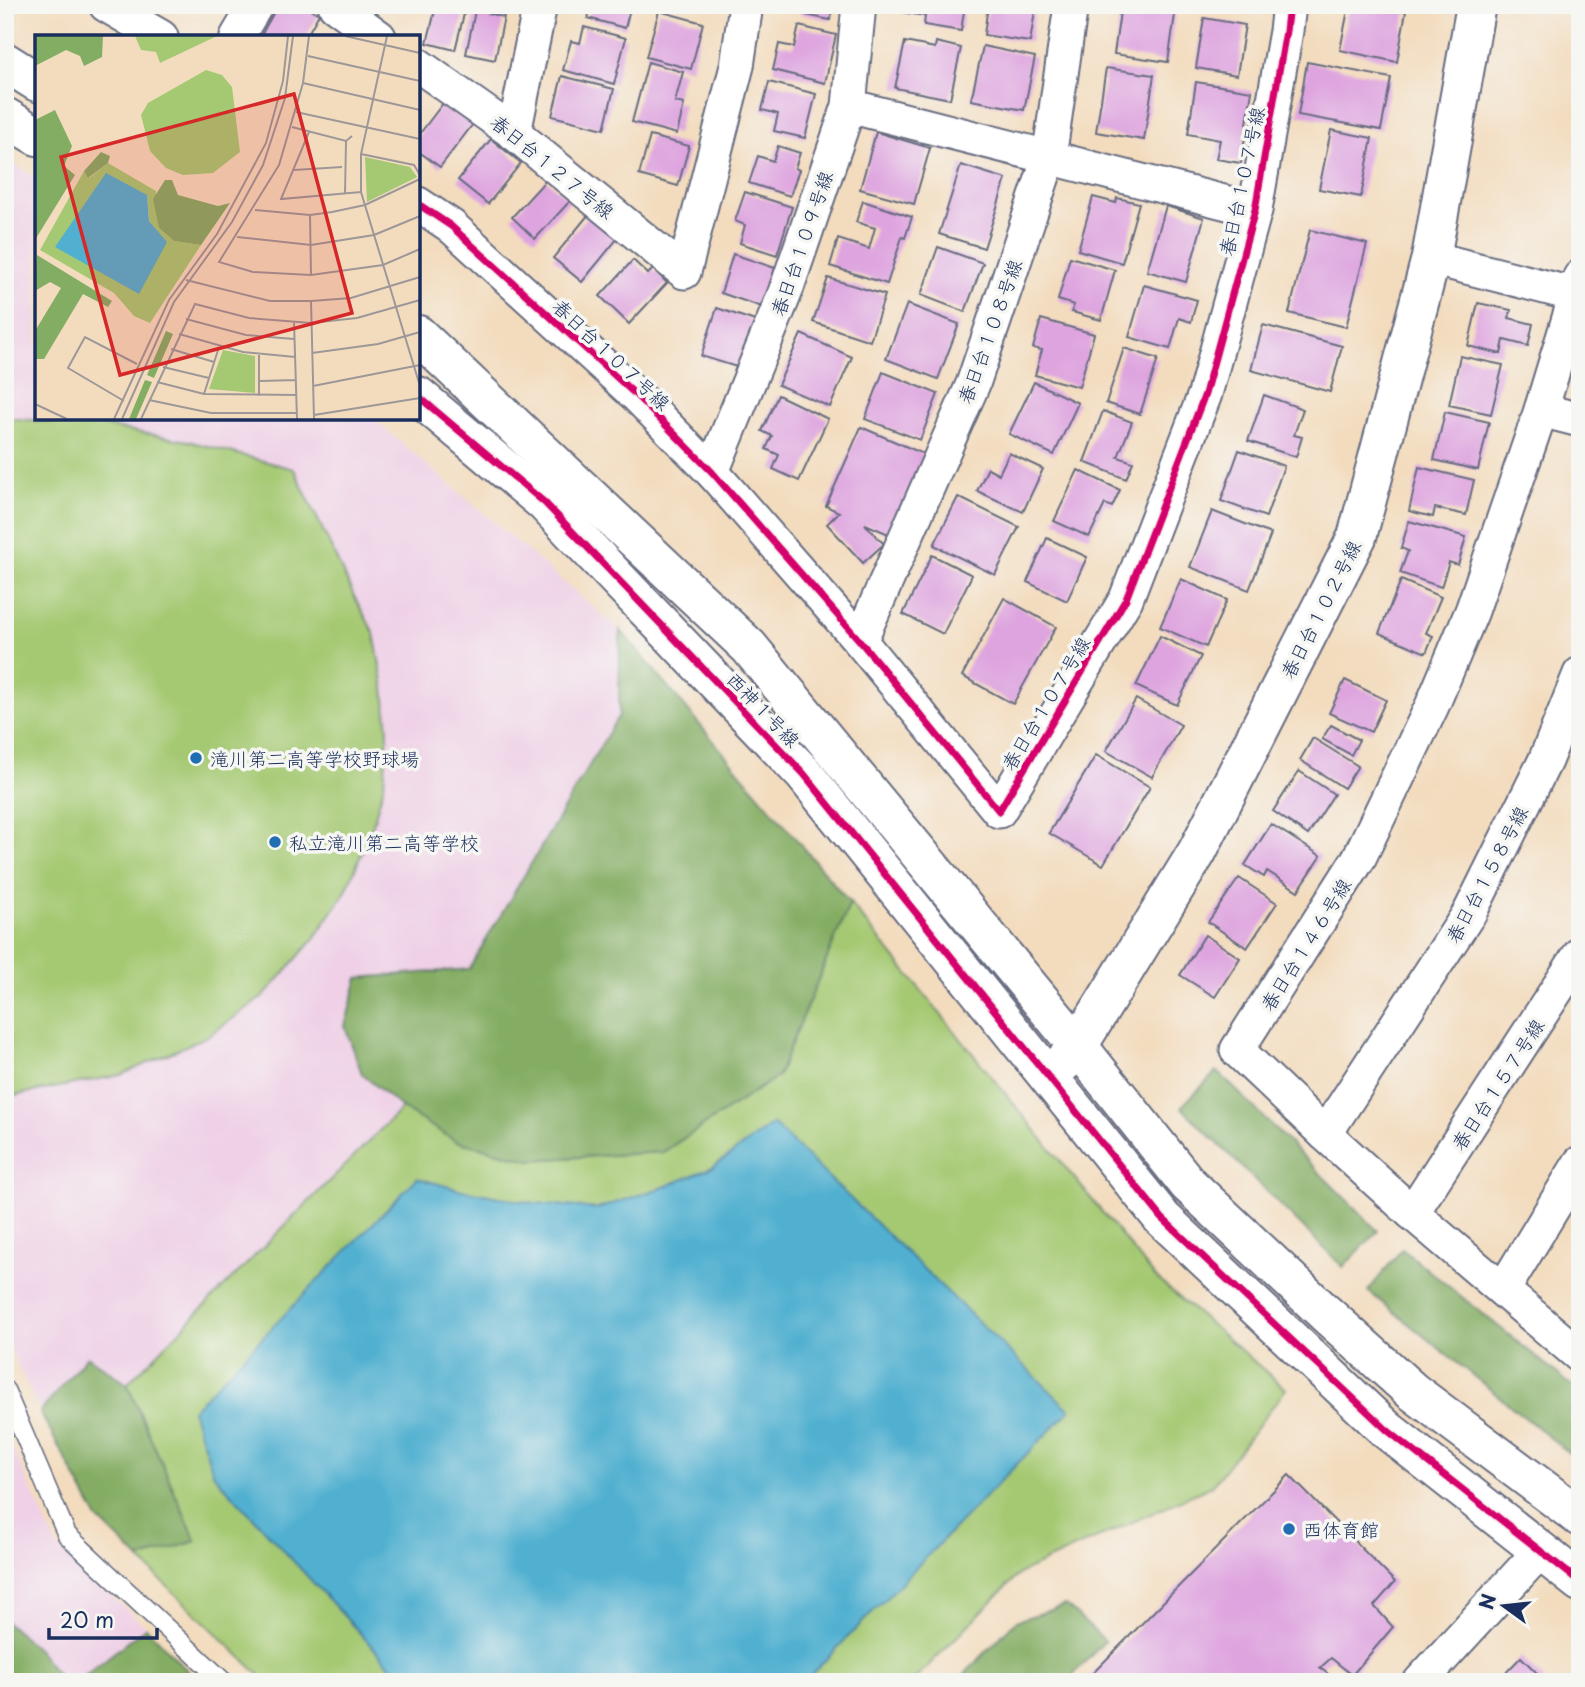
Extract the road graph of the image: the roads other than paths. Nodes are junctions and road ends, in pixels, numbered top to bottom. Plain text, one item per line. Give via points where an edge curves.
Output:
1 (256, 5) edge
2 (335, 5) edge
3 (540, 5) edge
4 (746, 5) edge
5 (859, 5) edge
6 (1071, 5) edge
7 (1289, 5) edge
8 (1476, 5) edge
9 (118, 8) edge
10 (159, 35) edge
11 (238, 35) edge
12 (376, 35) edge
13 (5, 62) edge
14 (420, 66) edge
15 (35, 81) edge
16 (849, 106) junction
17 (5, 117) edge
18 (514, 133) junction
19 (35, 135) edge
20 (1049, 158) junction
21 (420, 205) edge
22 (1255, 210) junction
23 (1432, 258) junction
24 (1578, 289) edge
25 (420, 337) edge
26 (420, 398) edge
27 (1541, 410) junction
28 (1580, 420) edge
29 (712, 472) junction
30 (860, 641) junction
31 (1580, 674) edge
32 (1578, 962) edge
33 (1078, 1046) junction
34 (1050, 1079) junction
35 (1325, 1134) junction
36 (1580, 1163) edge
37 (1412, 1213) junction
38 (1503, 1290) junction
39 (1580, 1356) edge
40 (5, 1390) edge
41 (1580, 1517) edge
42 (1540, 1551) junction
43 (1580, 1581) edge
44 (224, 1682) edge
45 (1420, 1682) edge

1 - 11 street
2 - 12 street
3 - 18 street
4 - 18 street, 春日台１２７号線 via 737,66 684,272
5 - 16 street, 春日台１０９号線
6 - 20 street, 春日台１０８号線
7 - 22 street, 春日台１０７号線
8 - 23 street, 春日台１０２号線
9 - 10 street
13 - 15 street
14 - 18 street, 春日台１２７号線
16 - 20 street
16 - 29 street, 春日台１０９号線 via 785,293
17 - 19 street
20 - 22 street
20 - 30 street, 春日台１０８号線 via 973,384
21 - 29 street, 春日台１０７号線 via 451,226
22 - 30 street, 春日台１０７号線 via 1205,394 1126,599 999,811
23 - 24 street
23 - 33 street, 春日台１０２号線 via 1357,537 1197,852
24 - 27 street, 春日台１４６号線
25 - 33 street, 西神１号線 via 749,648
26 - 34 street, 西神１号線 via 545,503 804,774
27 - 28 street
27 - 35 street, 春日台１４６号線 via 1472,611 1432,706 1359,858 1237,1050
29 - 30 street, 春日台１０７号線
31 - 35 street, 春日台１５８号線 via 1545,761 1470,912
32 - 37 street, 春日台１５７号線
33 - 34 street, 春日台１０２号線
33 - 41 street, 西神１号線 via 1188,1184 1315,1304 1412,1391
34 - 42 street, 西神１号線 via 1162,1218 1387,1430
35 - 37 street, 春日台１４６号線
36 - 38 street
37 - 38 street, 春日台１４６号線
38 - 39 street, 春日台１４６号線
40 - 44 lane via 67,1535
42 - 43 street, 西神１号線
42 - 45 street

